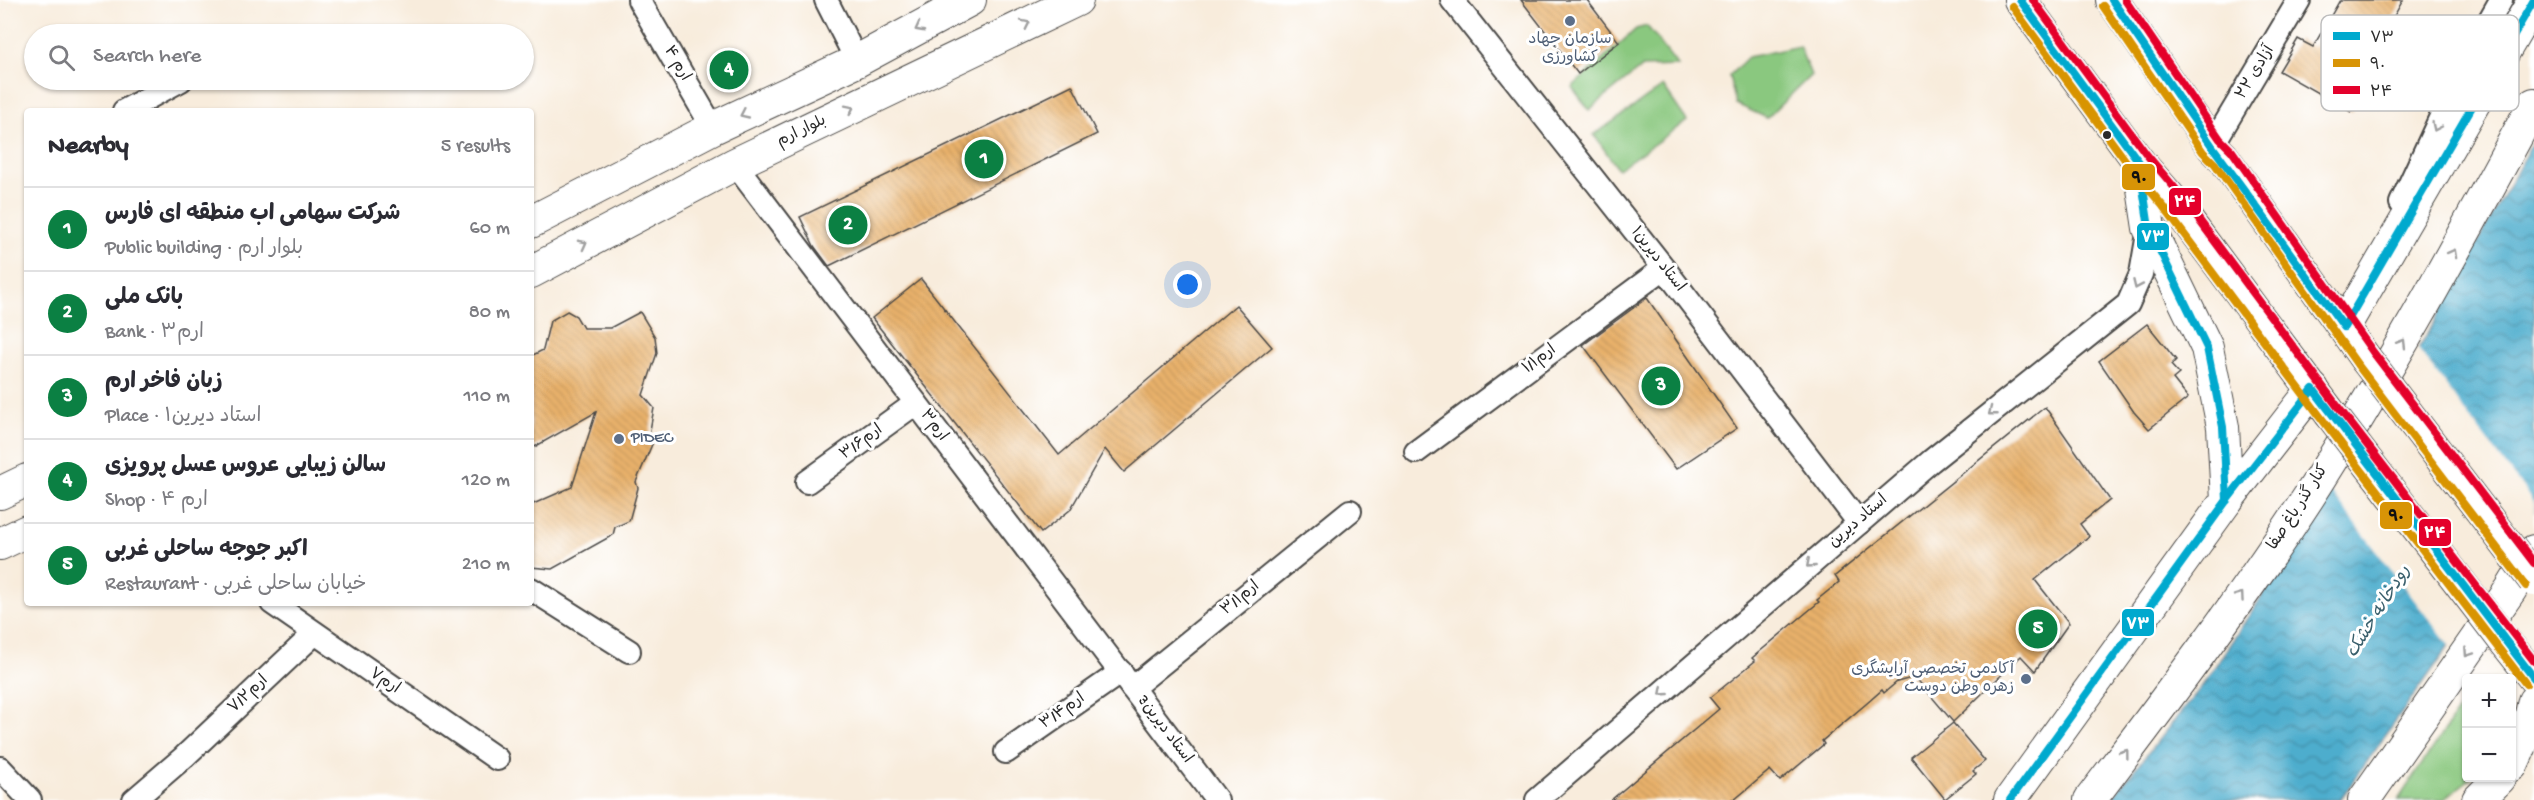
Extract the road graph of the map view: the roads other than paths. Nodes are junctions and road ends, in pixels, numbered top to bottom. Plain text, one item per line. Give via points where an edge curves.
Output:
1 (639, 0) edge
2 (826, 0) edge
3 (970, 0) edge
4 (1077, 0) edge
5 (1452, 0) edge
6 (2020, 0) edge
7 (2112, 0) edge
8 (2299, 0) edge
9 (2501, 0) edge
10 (2534, 0) edge
11 (2492, 15) edge
12 (2519, 26) edge
13 (857, 61) junction
14 (163, 90) edge
15 (2534, 104) edge
16 (130, 108) edge
17 (2444, 111) edge
18 (2470, 111) edge
19 (713, 128) junction
20 (2212, 146) junction
21 (2139, 162) junction
22 (735, 164) junction
23 (534, 220) edge
24 (2149, 228) junction
25 (1664, 268) junction
26 (534, 270) edge
27 (2344, 327) junction
28 (2322, 401) junction
29 (916, 403) junction
30 (1416, 452) dead end
31 (807, 482) dead end
32 (2227, 500) junction
33 (1350, 511) dead end
34 (1858, 523) junction
35 (24, 532) edge
36 (0, 544) edge
37 (2534, 551) edge
38 (2534, 580) edge
39 (534, 591) edge
40 (276, 606) edge
41 (314, 634) junction
42 (629, 651) dead end
43 (2534, 678) edge
44 (1126, 680) junction
45 (2534, 701) edge
46 (1006, 752) dead end
47 (2516, 755) edge
48 (497, 759) dead end
49 (0, 768) edge
50 (2495, 782) edge
51 (30, 800) edge
52 (134, 800) edge
53 (1216, 800) edge
54 (1537, 800) edge
55 (2010, 800) edge
56 (2090, 800) edge
57 (2364, 800) edge
58 (2478, 800) edge

1 - 19 street, ارم ۴
2 - 13 street
3 -> 13 main road
22 -> 4 main road, بلوار ارم
5 - 25 street, استاد دیرین۱
6 - 21 main road
7 - 20 main road
8 - 20 street, آزادی ۲۲
9 -> 11 street
10 - 12 main road
13 -> 19 main road
14 - 16 street
56 -> 15 main road, کنار گذر باغ صفا via 2198,658 2308,498 2425,305
17 -> 27 street
18 - 27 main road
19 - 23 main road
20 - 27 main road
21 - 24 main road
21 - 28 main road
26 -> 22 main road, بلوار ارم
22 - 29 street, ارم۳
24 - 32 main road via 2207,348 2223,427
24 -> 34 street, استاد دیرین via 2141,274 2128,304
25 - 30 street, ۱/۱ارم
25 - 34 street, استاد دیرین۱
27 - 38 main road, bridge
28 - 32 main road
28 - 43 main road, bridge
29 - 31 street, ۳/۶ارم
29 - 44 street, ارم۳
32 - 55 main road
33 - 44 street, ۳/۱ارم
34 -> 54 street, استاد دیرین
35 - 36 main road
37 -> 57 main road
39 - 42 street
40 - 41 street, ارم۷
41 - 48 street, ارم۷
41 - 52 street, ۷/۲ارم
44 - 46 street, ۳/۴ارم
44 - 53 street, 3استاد دیرین
45 - 47 main road via 2527,732
49 - 51 street
50 - 58 main road

